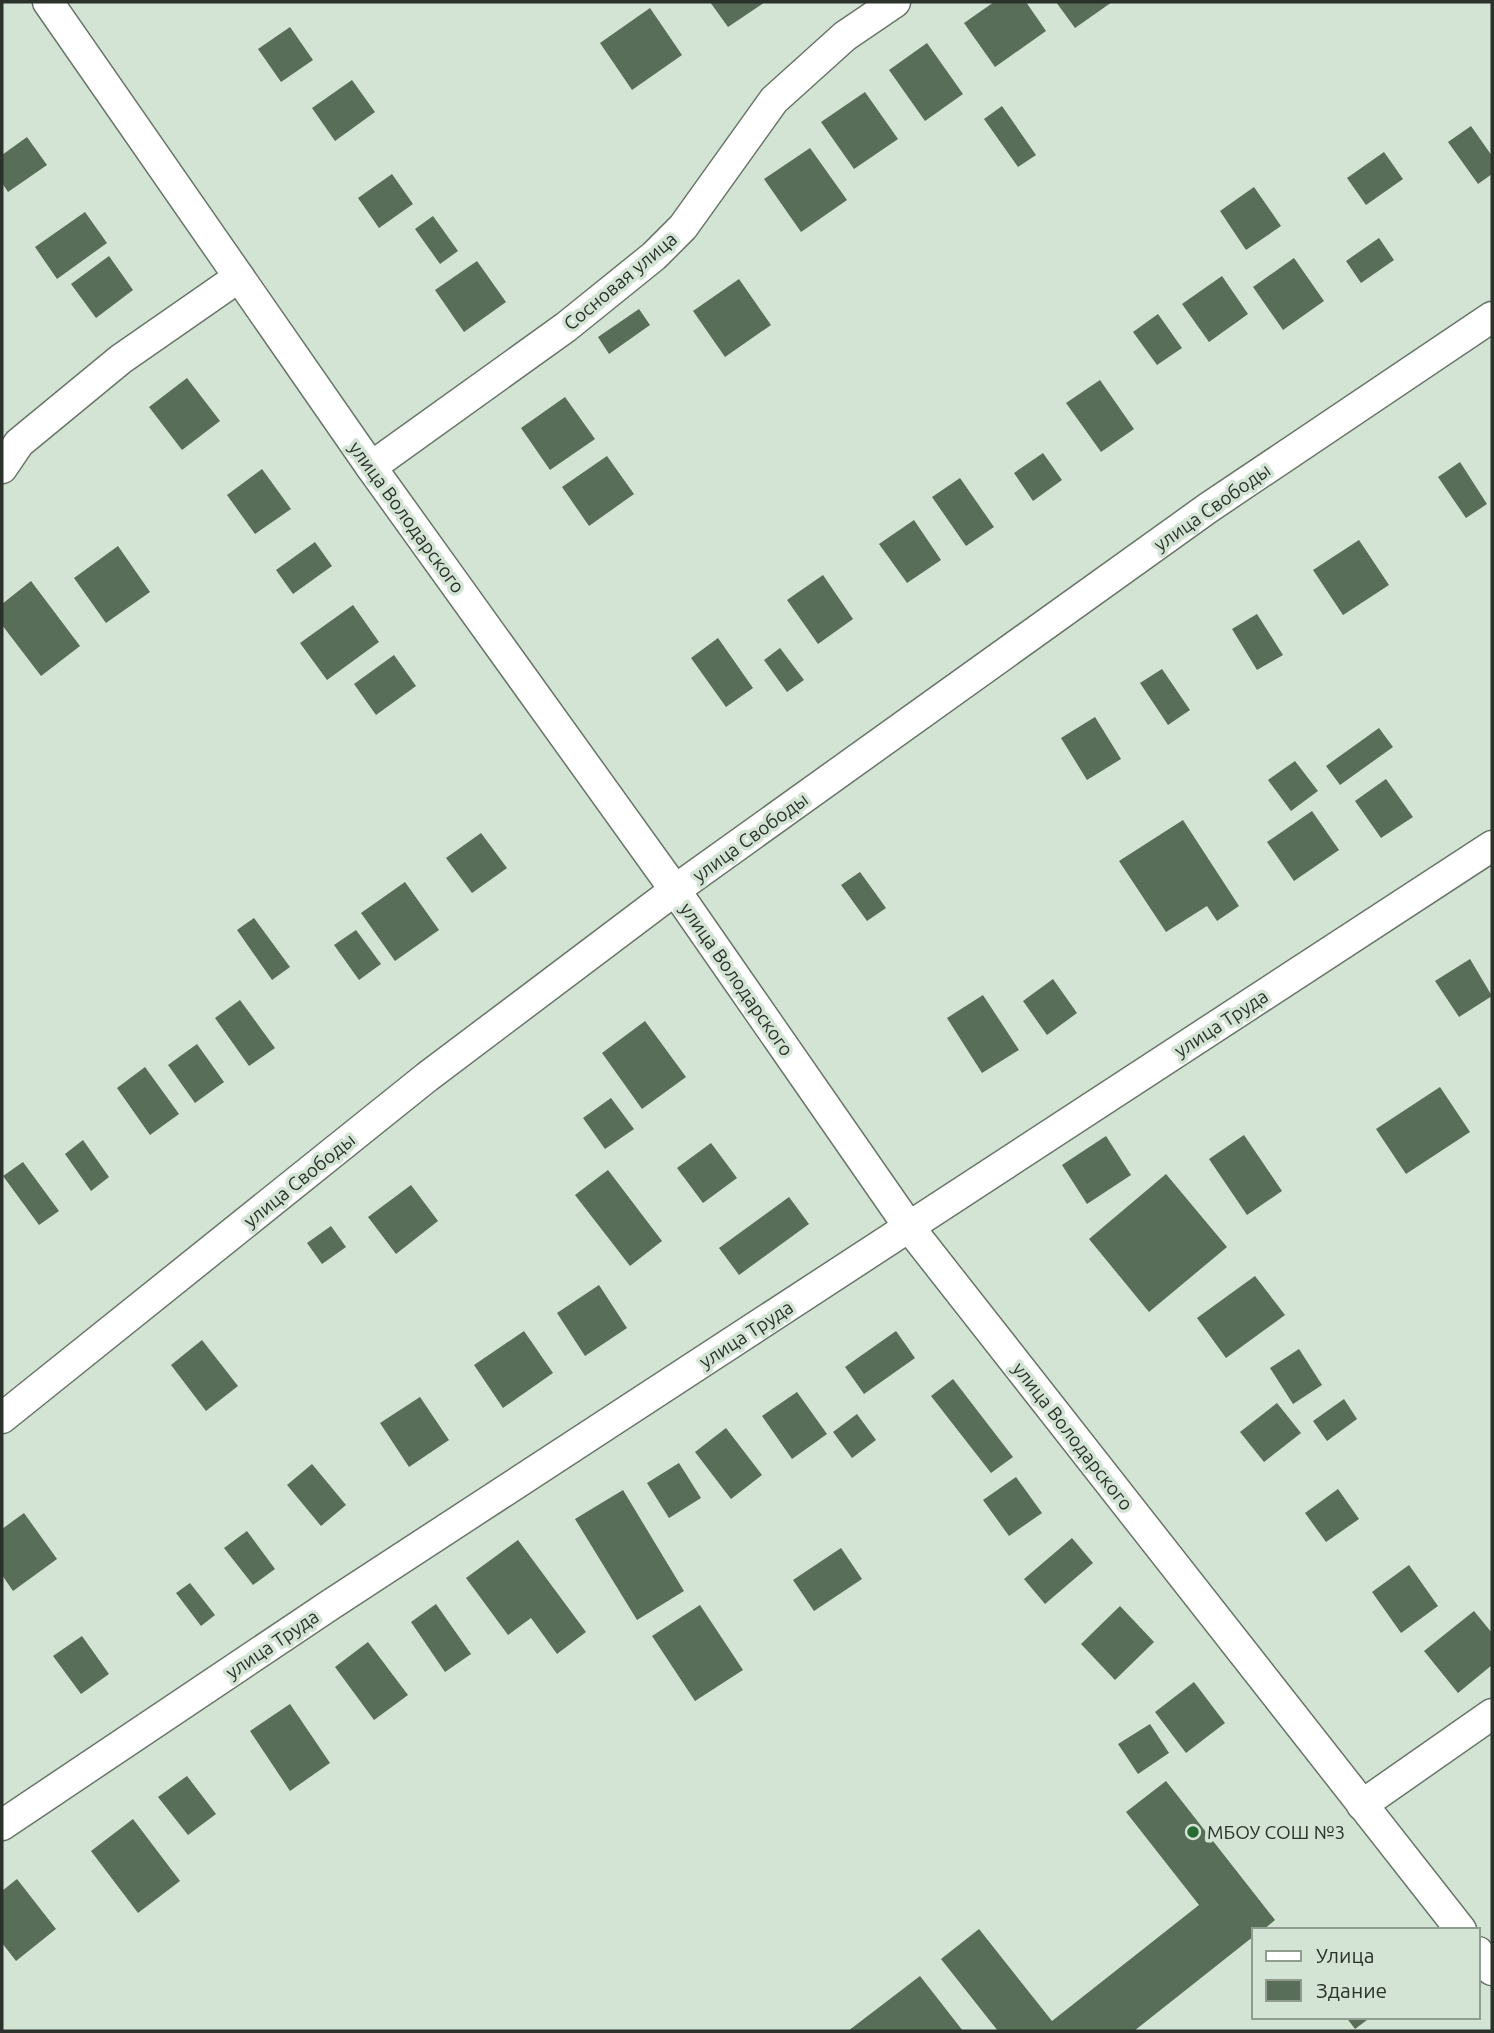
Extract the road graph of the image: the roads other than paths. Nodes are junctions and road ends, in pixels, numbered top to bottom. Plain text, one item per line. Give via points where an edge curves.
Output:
1 (48, 2) edge
2 (895, 2) edge
3 (239, 277) junction
4 (1492, 317) edge
5 (371, 467) junction
6 (2, 468) edge
7 (1492, 846) edge
8 (675, 890) junction
9 (909, 1227) junction
10 (2, 1418) edge
11 (1492, 1714) edge
12 (1362, 1805) junction
13 (2, 1825) edge
14 (1459, 1928) edge
15 (1480, 1954) edge
16 (1492, 1969) edge

1 - 3 street, улица Володарского
2 - 5 street, Сосновая улица via 845,36 774,100 683,227 654,256 566,327
3 - 5 street, улица Володарского
3 - 6 street via 121,359 19,443
4 - 8 street, улица Свободы via 1208,508
5 - 8 street, улица Володарского
7 - 9 street, улица Труда
8 - 9 street, улица Володарского
8 - 10 street, улица Свободы via 427,1077
9 - 12 street, улица Володарского
9 - 13 street, улица Труда
11 - 12 street
12 - 14 street, улица Володарского
15 - 16 street

